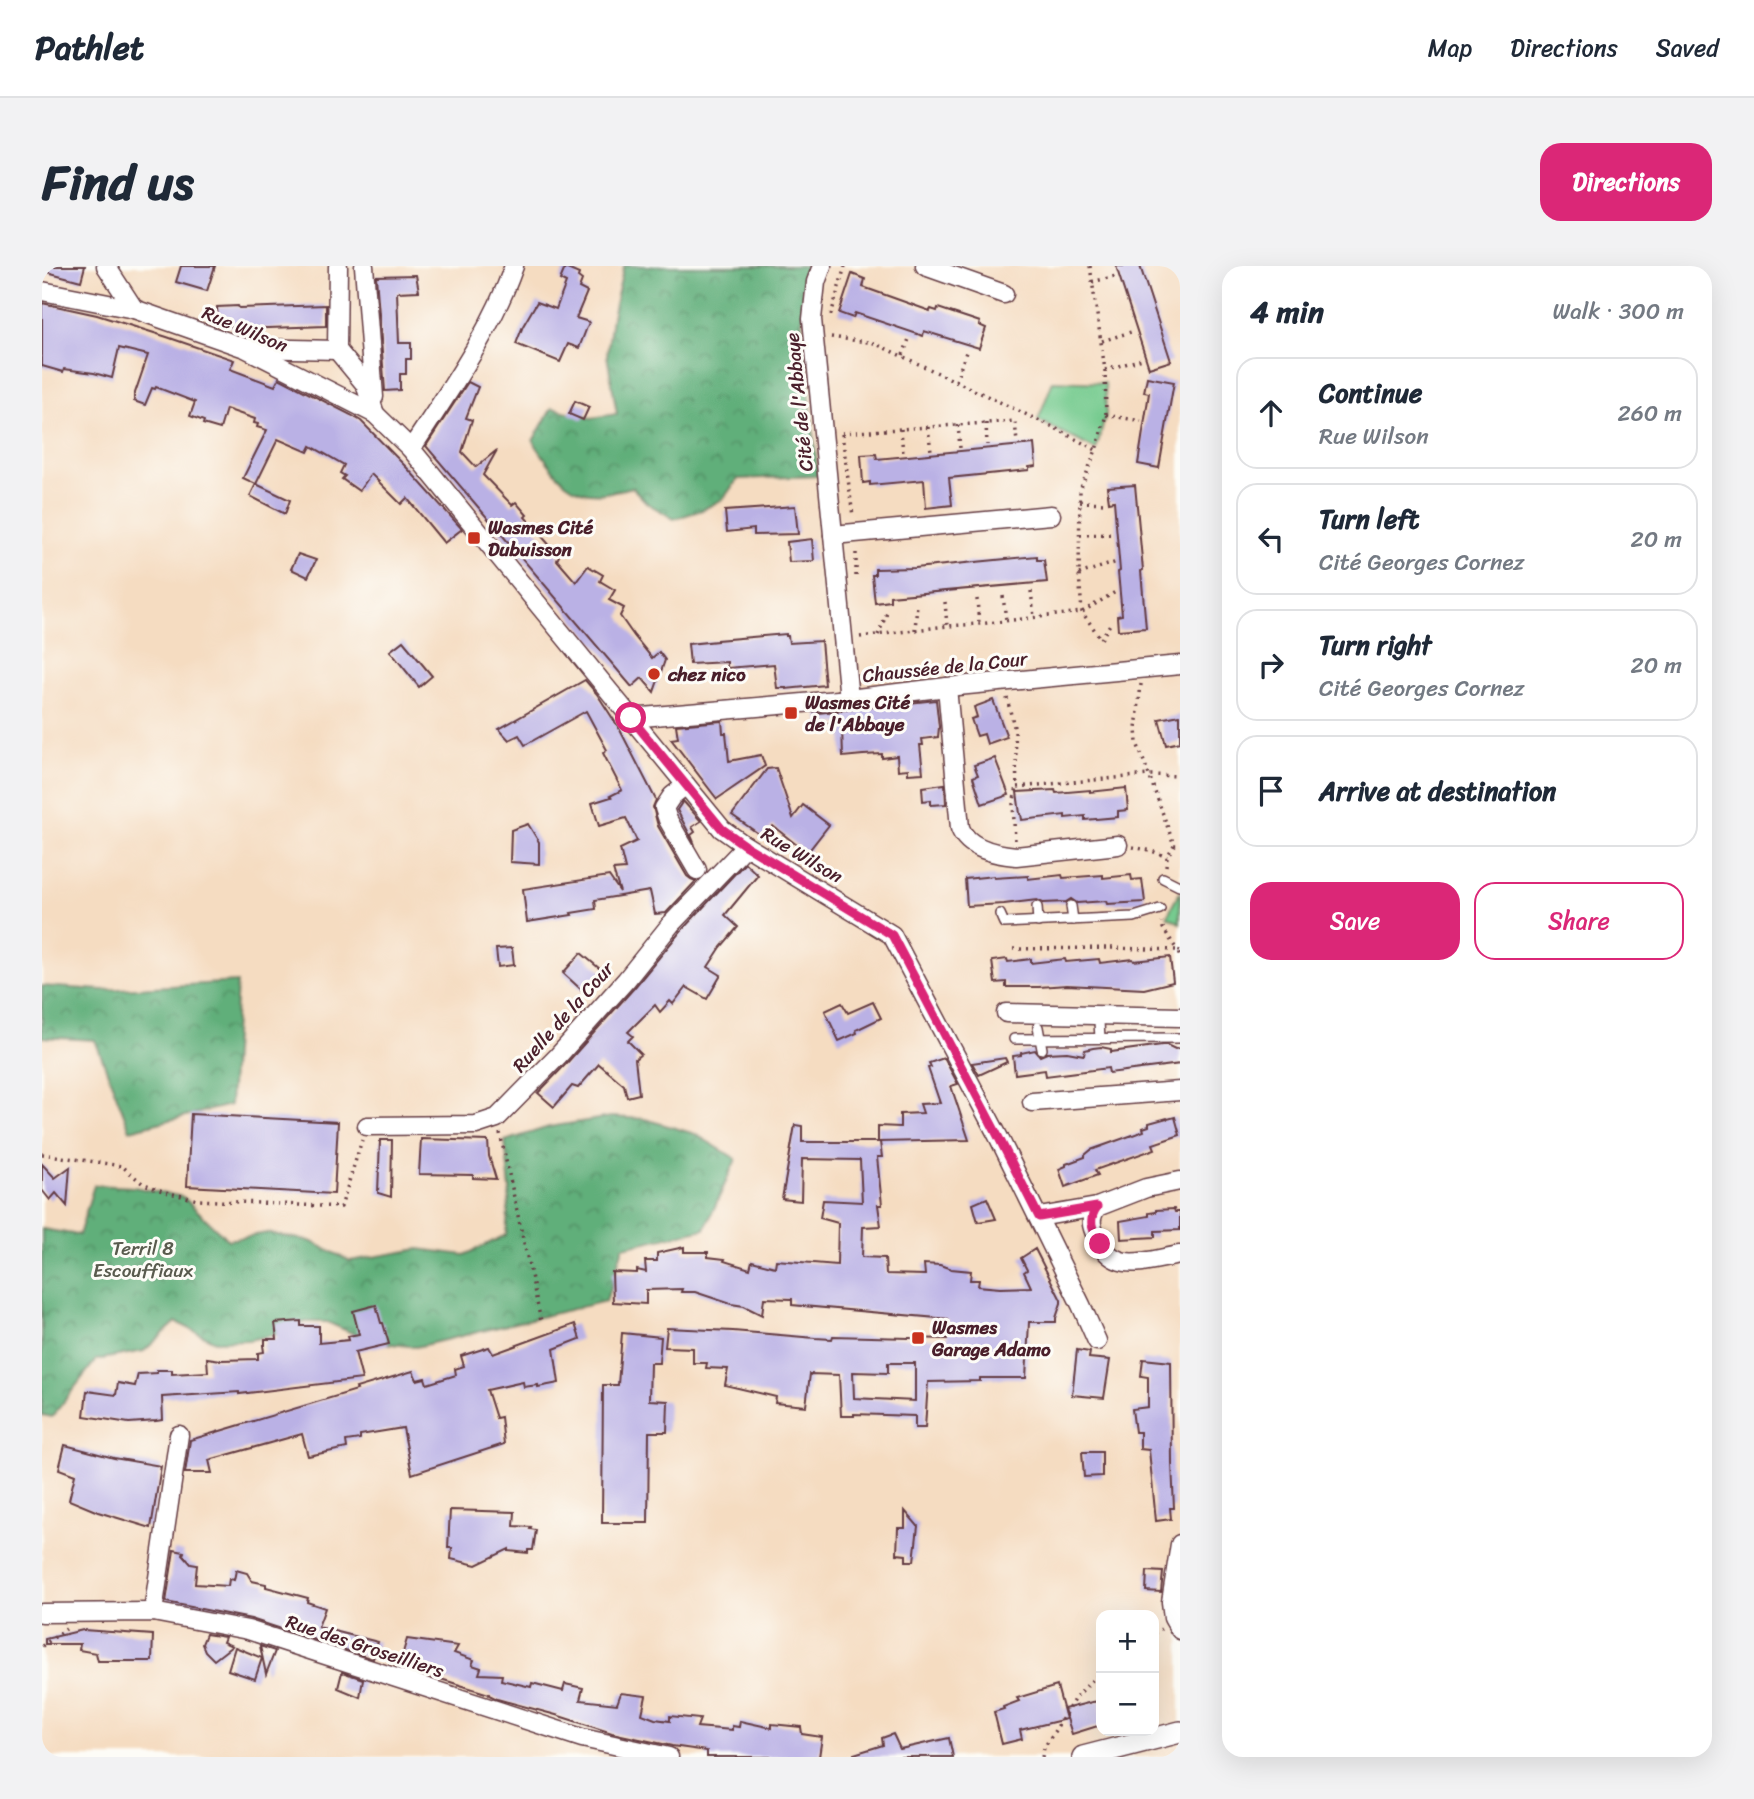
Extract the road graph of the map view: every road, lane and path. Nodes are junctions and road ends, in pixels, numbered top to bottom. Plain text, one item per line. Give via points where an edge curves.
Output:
1 (106, 266) edge
2 (338, 266) edge
3 (364, 266) edge
4 (513, 266) edge
5 (822, 266) edge
6 (845, 266) edge
7 (925, 266) edge
8 (1090, 266) edge
9 (1115, 276) dead end
10 (1092, 282) junction
11 (42, 291) edge
12 (1004, 294) dead end
13 (134, 309) junction
14 (830, 319) dead end
15 (830, 328) dead end
16 (1134, 331) dead end
17 (909, 339) dead end
18 (1102, 341) junction
19 (245, 348) junction
20 (337, 350) junction
21 (966, 352) dead end
22 (903, 355) junction
23 (1142, 359) dead end
24 (1105, 370) junction
25 (956, 381) junction
26 (375, 414) junction
27 (1106, 415) junction
28 (1141, 421) dead end
29 (986, 423) junction
30 (958, 425) junction
31 (928, 427) junction
32 (901, 429) junction
33 (1017, 443) dead end
34 (987, 445) dead end
35 (411, 449) junction
36 (960, 449) dead end
37 (1096, 450) junction
38 (931, 452) dead end
39 (903, 454) dead end
40 (1080, 502) junction
41 (1106, 503) dead end
42 (1051, 515) dead end
43 (856, 534) junction
44 (1115, 534) dead end
45 (833, 535) junction
46 (1080, 535) junction
47 (1117, 562) dead end
48 (1079, 574) junction
49 (856, 586) dead end
50 (1031, 591) dead end
51 (1117, 591) dead end
52 (1003, 596) dead end
53 (976, 599) dead end
54 (945, 602) dead end
55 (918, 604) dead end
56 (1082, 611) junction
57 (887, 612) dead end
58 (1034, 617) junction
59 (1006, 620) junction
60 (1112, 621) dead end
61 (979, 624) junction
62 (947, 625) junction
63 (915, 630) junction
64 (878, 635) junction
65 (855, 638) dead end
66 (1180, 665) edge
67 (1143, 668) junction
68 (1003, 682) junction
69 (947, 687) junction
70 (849, 699) junction
71 (631, 718) junction
72 (1150, 775) junction
73 (1180, 776) edge
74 (686, 785) junction
75 (1017, 787) junction
76 (1118, 845) joint
77 (1180, 845) edge
78 (746, 846) junction
79 (1016, 856) junction
80 (1167, 857) dead end
81 (697, 870) dead end
82 (1163, 878) dead end
83 (1179, 886) edge
84 (1071, 906) dead end
85 (1037, 907) dead end
86 (1160, 909) dead end
87 (1000, 914) dead end
88 (1073, 920) junction
89 (1038, 922) junction
90 (1180, 951) edge
91 (1180, 957) edge
92 (1006, 1013) dead end
93 (1180, 1017) edge
94 (1099, 1022) dead end
95 (1038, 1027) dead end
96 (1014, 1039) dead end
97 (1104, 1040) junction
98 (1174, 1040) edge
99 (1041, 1044) junction
100 (1180, 1091) edge
101 (1032, 1102) dead end
102 (497, 1118) junction
103 (366, 1126) joint
104 (42, 1154) edge
105 (1180, 1181) edge
106 (1097, 1207) junction
107 (1039, 1217) junction
108 (1180, 1255) edge
109 (541, 1321) dead end
110 (1097, 1341) dead end
111 (179, 1435) dead end
112 (1180, 1544) edge
113 (42, 1612) edge
114 (153, 1612) junction
115 (1180, 1630) edge
116 (65, 1631) dead end
117 (42, 1646) edge
118 (1099, 1673) edge
119 (1180, 1732) edge
120 (669, 1757) edge
121 (1042, 1757) edge
122 (1083, 1757) edge

1 - 13 street
2 - 20 street
3 - 26 street
4 - 35 street via 471,357
5 - 45 street, Cité de l'Abbaye via 811,319
6 - 14 path
7 - 12 street
8 - 10 path
9 - 10 path
10 - 18 path
11 - 13 street, Rue Wilson
13 - 19 street, Rue Wilson
15 - 22 path, Cité de l'Abbaye via 831,337 874,342
16 - 18 path
17 - 22 path
18 - 24 path
19 - 20 street
19 - 26 street, Rue Wilson
20 - 26 street via 365,384
21 - 25 path
22 - 25 path, Cité de l'Abbaye
23 - 24 path
24 - 27 path
25 - 37 path, Cité de l'Abbaye
26 - 35 street, Rue Wilson
27 - 28 path
27 - 37 path
29 - 30 path, Cité de l'Abbaye
29 - 33 path, Cité de l'Abbaye via 1015,421
29 - 34 path
30 - 31 path, Cité de l'Abbaye
30 - 36 path
31 - 32 path, Cité de l'Abbaye
31 - 38 path
32 - 39 path
32 - 43 path, Cité de l'Abbaye via 842,433
35 - 71 street, Rue Wilson
37 - 40 path
40 - 41 path
40 - 46 path
42 - 43 street
43 - 45 street
43 - 49 path, Cité de l'Abbaye
44 - 46 path
45 - 70 street, Cité de l'Abbaye
46 - 48 path
47 - 48 path
48 - 56 path
50 - 58 path
51 - 56 path
52 - 59 path
53 - 61 path
54 - 62 path
55 - 63 path
56 - 58 path
56 - 60 path via 1101,639
57 - 64 path
58 - 59 path
59 - 61 path
61 - 62 path
62 - 63 path
63 - 64 path
64 - 65 path
66 - 67 street, Chaussée de la Cour
67 - 68 street, Chaussée de la Cour
67 - 72 path via 1136,743
68 - 69 street, Chaussée de la Cour
68 - 75 path via 1015,731
69 - 70 street, Chaussée de la Cour
69 - 79 street via 963,837 984,849
70 - 71 street, Chaussée de la Cour
71 - 74 street, Rue Wilson
72 - 73 path
72 - 75 path
72 - 77 path via 1174,845
74 - 78 street, Rue Wilson via 722,829
74 - 81 street via 664,808
75 - 79 path via 1013,804
76 - 79 street
76 - 80 path
78 - 102 street, Ruelle de la Cour
78 - 107 street, Rue Wilson via 892,935
82 - 83 lane
84 - 88 lane
85 - 89 lane
86 - 88 lane via 1134,917
87 - 89 lane via 1004,923
88 - 89 lane
90 - 91 path
92 - 93 street
94 - 97 lane
95 - 99 lane
96 - 99 lane
97 - 98 lane
97 - 99 lane
100 - 101 street
102 - 103 street via 476,1125
102 - 109 path
103 - 104 path via 341,1207 198,1200 142,1183 122,1166
105 - 106 street
106 - 107 street
106 - 108 street via 1091,1225 1115,1260 1129,1263
107 - 110 street, Rue Wilson
111 - 114 street
112 - 115 street via 1171,1602
113 - 114 street, Rue des Groseilliers
114 - 120 street, Rue des Groseilliers via 248,1630 582,1738
116 - 117 path
118 - 121 path via 1070,1706
119 - 122 street

